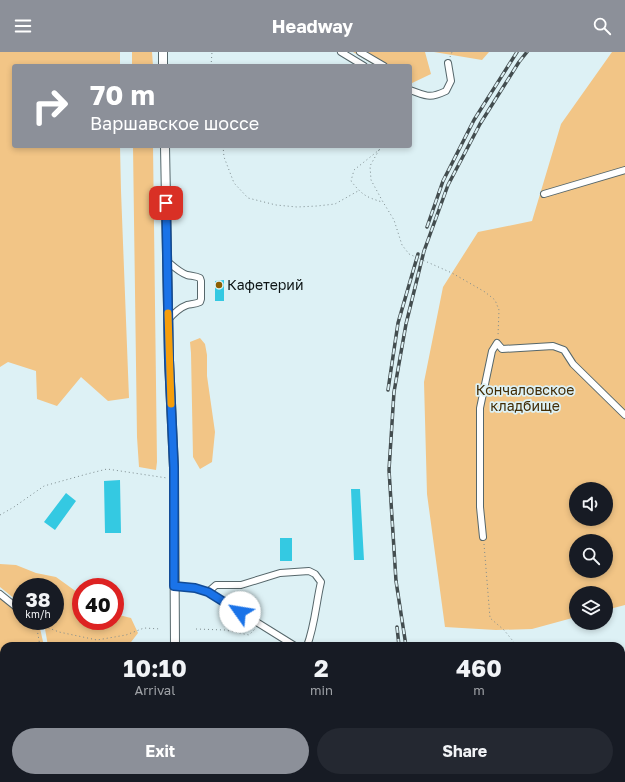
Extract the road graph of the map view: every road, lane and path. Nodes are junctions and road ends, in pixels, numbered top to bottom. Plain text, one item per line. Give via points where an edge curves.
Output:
1 (163, 52) edge
2 (212, 52) edge
3 (340, 52) edge
4 (360, 52) edge
5 (448, 63) dead end
6 (163, 64) edge
7 (211, 64) edge
8 (361, 64) edge
9 (381, 64) edge
10 (412, 91) edge
11 (165, 148) edge
12 (223, 148) edge
13 (378, 150) joint
14 (625, 170) edge
15 (358, 191) junction
16 (544, 194) dead end
17 (383, 202) junction
18 (167, 260) junction
19 (168, 320) junction
20 (497, 343) junction
21 (625, 415) edge
22 (174, 479) junction
23 (0, 515) edge
24 (483, 537) joint
25 (174, 586) junction
26 (208, 592) junction
27 (0, 594) edge
28 (12, 603) edge
29 (260, 625) junction
30 (161, 629) dead end
31 (196, 629) dead end
32 (37, 630) edge
33 (54, 630) edge
34 (39, 642) edge
35 (174, 642) edge
36 (288, 642) edge
37 (309, 642) edge
38 (514, 642) edge

1 - 6 main road
2 - 7 path
3 - 8 street
4 - 9 street
5 - 10 street via 451,81 446,91 427,97
11 - 18 main road
12 - 15 path via 234,183 248,198 276,205 317,206 335,204
13 - 15 path via 354,170 351,181
13 - 17 path via 370,166 370,180
14 - 16 street
15 - 17 path
17 - 20 path via 394,220 402,245 409,254 452,273 494,300 499,310
18 - 19 main road
18 - 19 street via 180,271 197,276 201,281 200,302 180,308
19 - 22 main road
20 - 21 street via 502,349 553,346 564,350 573,364
20 - 24 street via 492,351 480,408 480,507
22 - 23 path via 107,469 44,486
22 - 25 main road
24 - 38 path via 490,618
25 - 26 street
25 - 35 main road
26 - 29 street
26 - 37 street via 216,584 242,585 280,573 309,571 321,582
27 - 28 street
29 - 31 path via 249,635 225,630
29 - 36 street
30 - 33 path via 144,628 126,635 97,640
32 - 34 path

